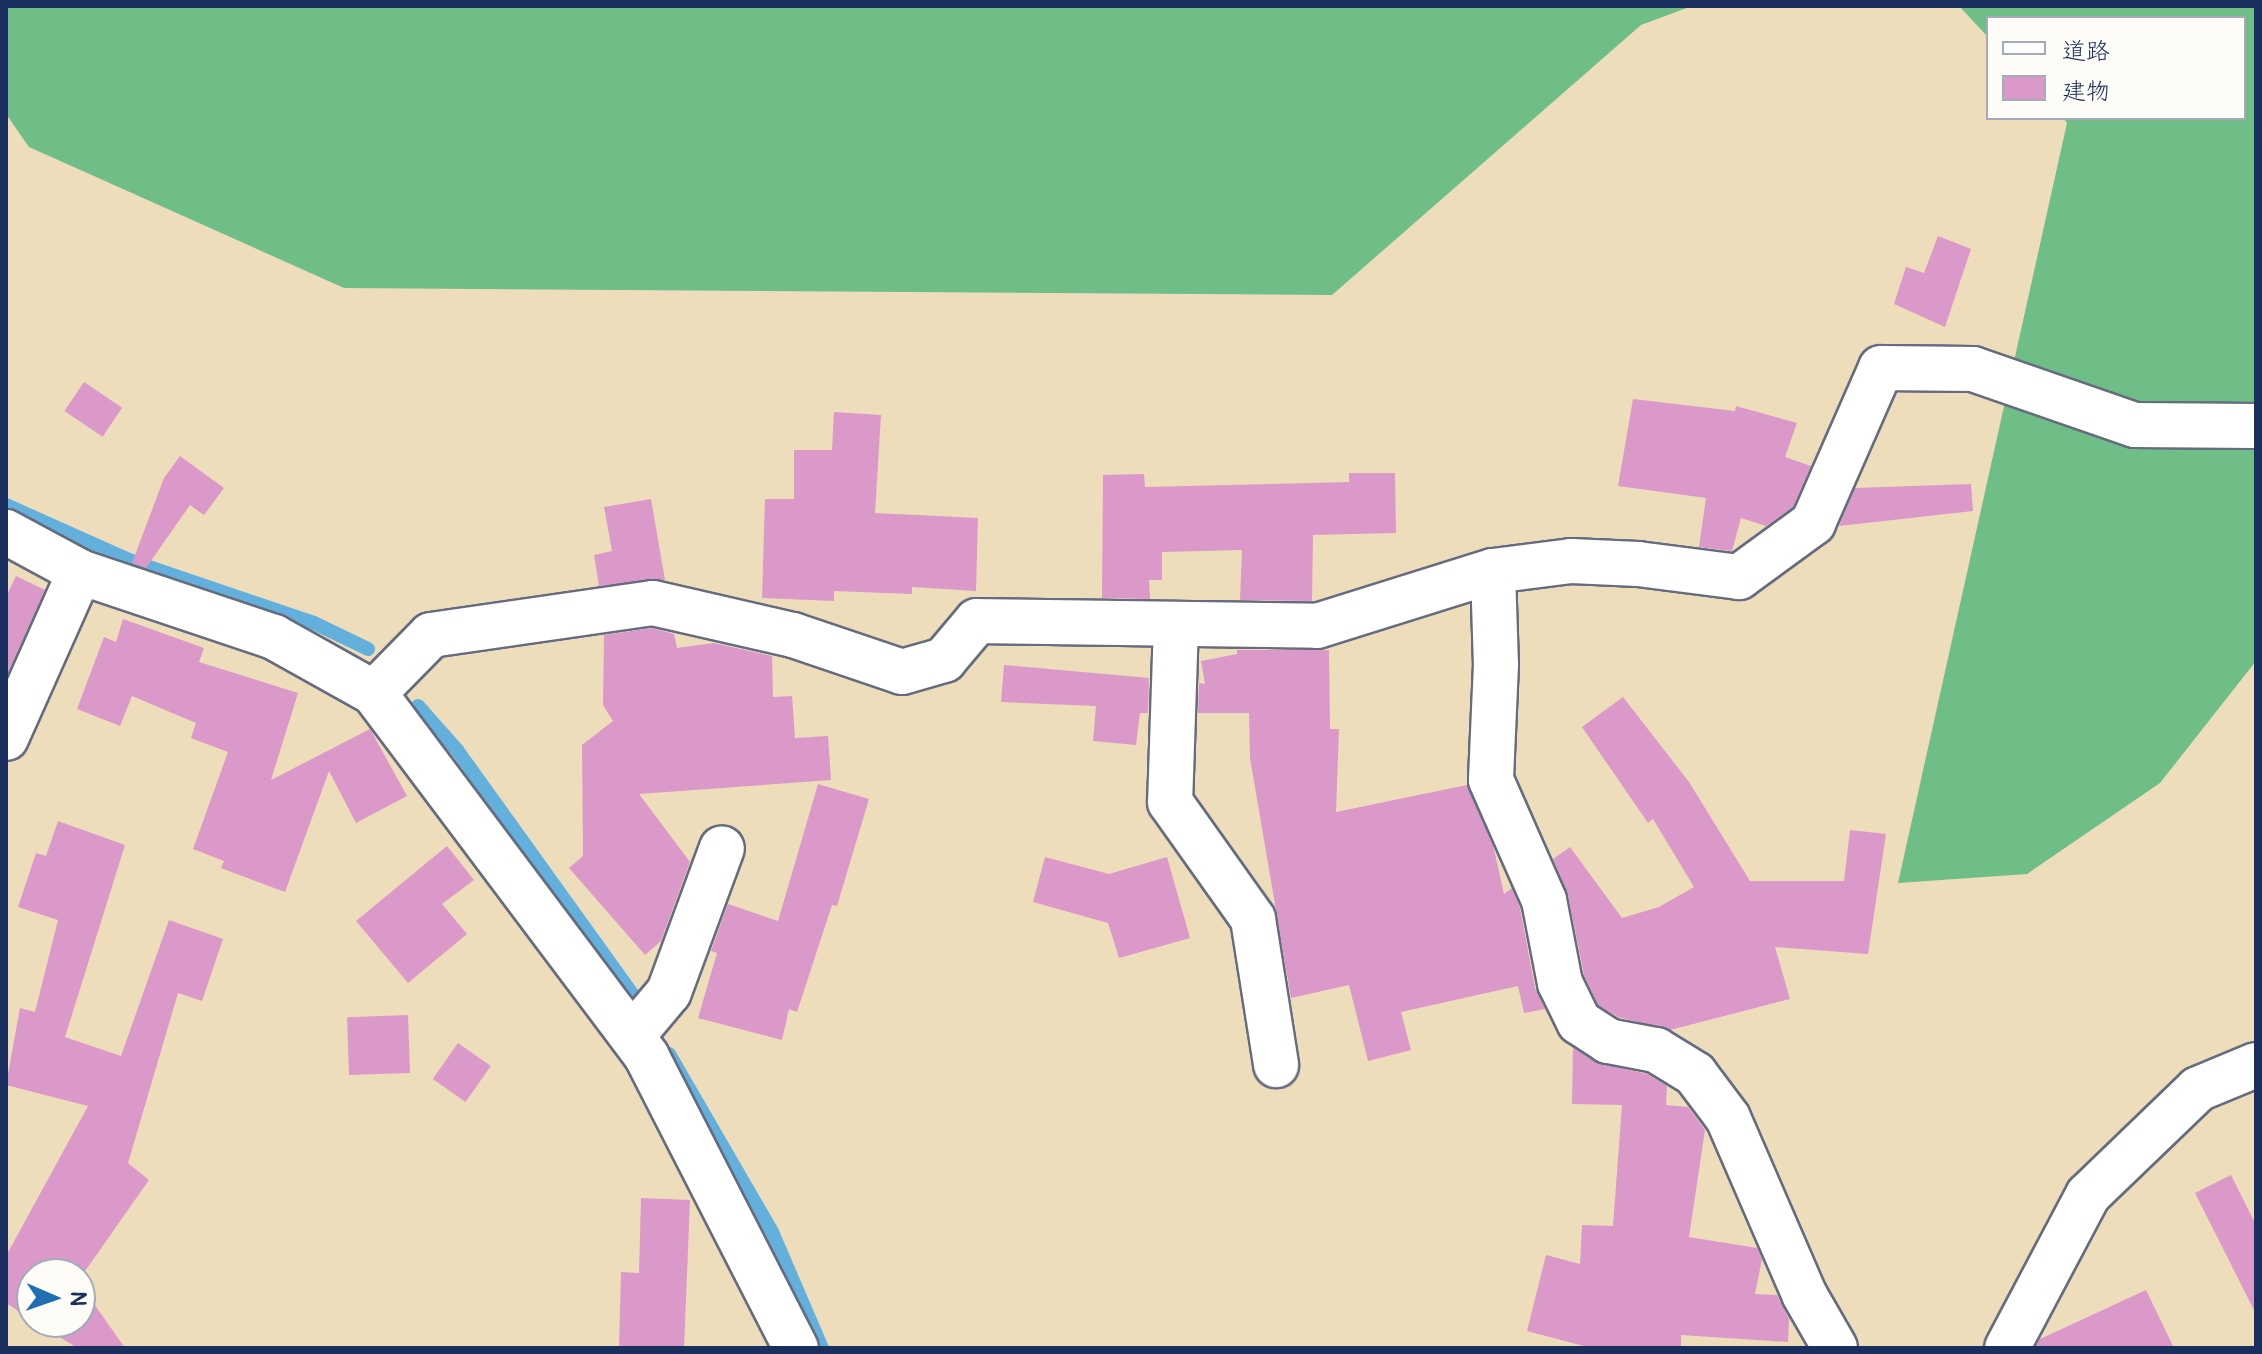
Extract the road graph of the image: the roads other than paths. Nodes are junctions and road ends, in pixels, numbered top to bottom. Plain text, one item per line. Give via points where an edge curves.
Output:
1 (2256, 426) edge
2 (6, 532) edge
3 (1493, 571) junction
4 (80, 572) junction
5 (1176, 624) junction
6 (374, 693) junction
7 (6, 738) edge
8 (722, 848) dead end
9 (632, 1036) junction
10 (1276, 1065) dead end
11 (2256, 1065) edge
12 (796, 1348) edge
13 (1835, 1348) edge
14 (2007, 1348) edge

1 - 3 street via 2135,425 1973,369 1881,368 1813,523 1739,577 1571,561
2 - 4 street
3 - 5 street via 1317,626
3 - 13 street via 1491,780 1544,900 1560,983 1579,1022 1608,1041 1656,1050 1695,1074 1712,1096 1728,1118 1804,1294
4 - 6 street via 274,637
4 - 7 street
5 - 6 street via 977,621 944,660 902,672 793,635 653,603 431,635
5 - 10 street via 1170,802 1253,919
6 - 9 street
8 - 9 street via 669,992
9 - 12 street via 727,1206
11 - 14 street via 2198,1089 2088,1195

